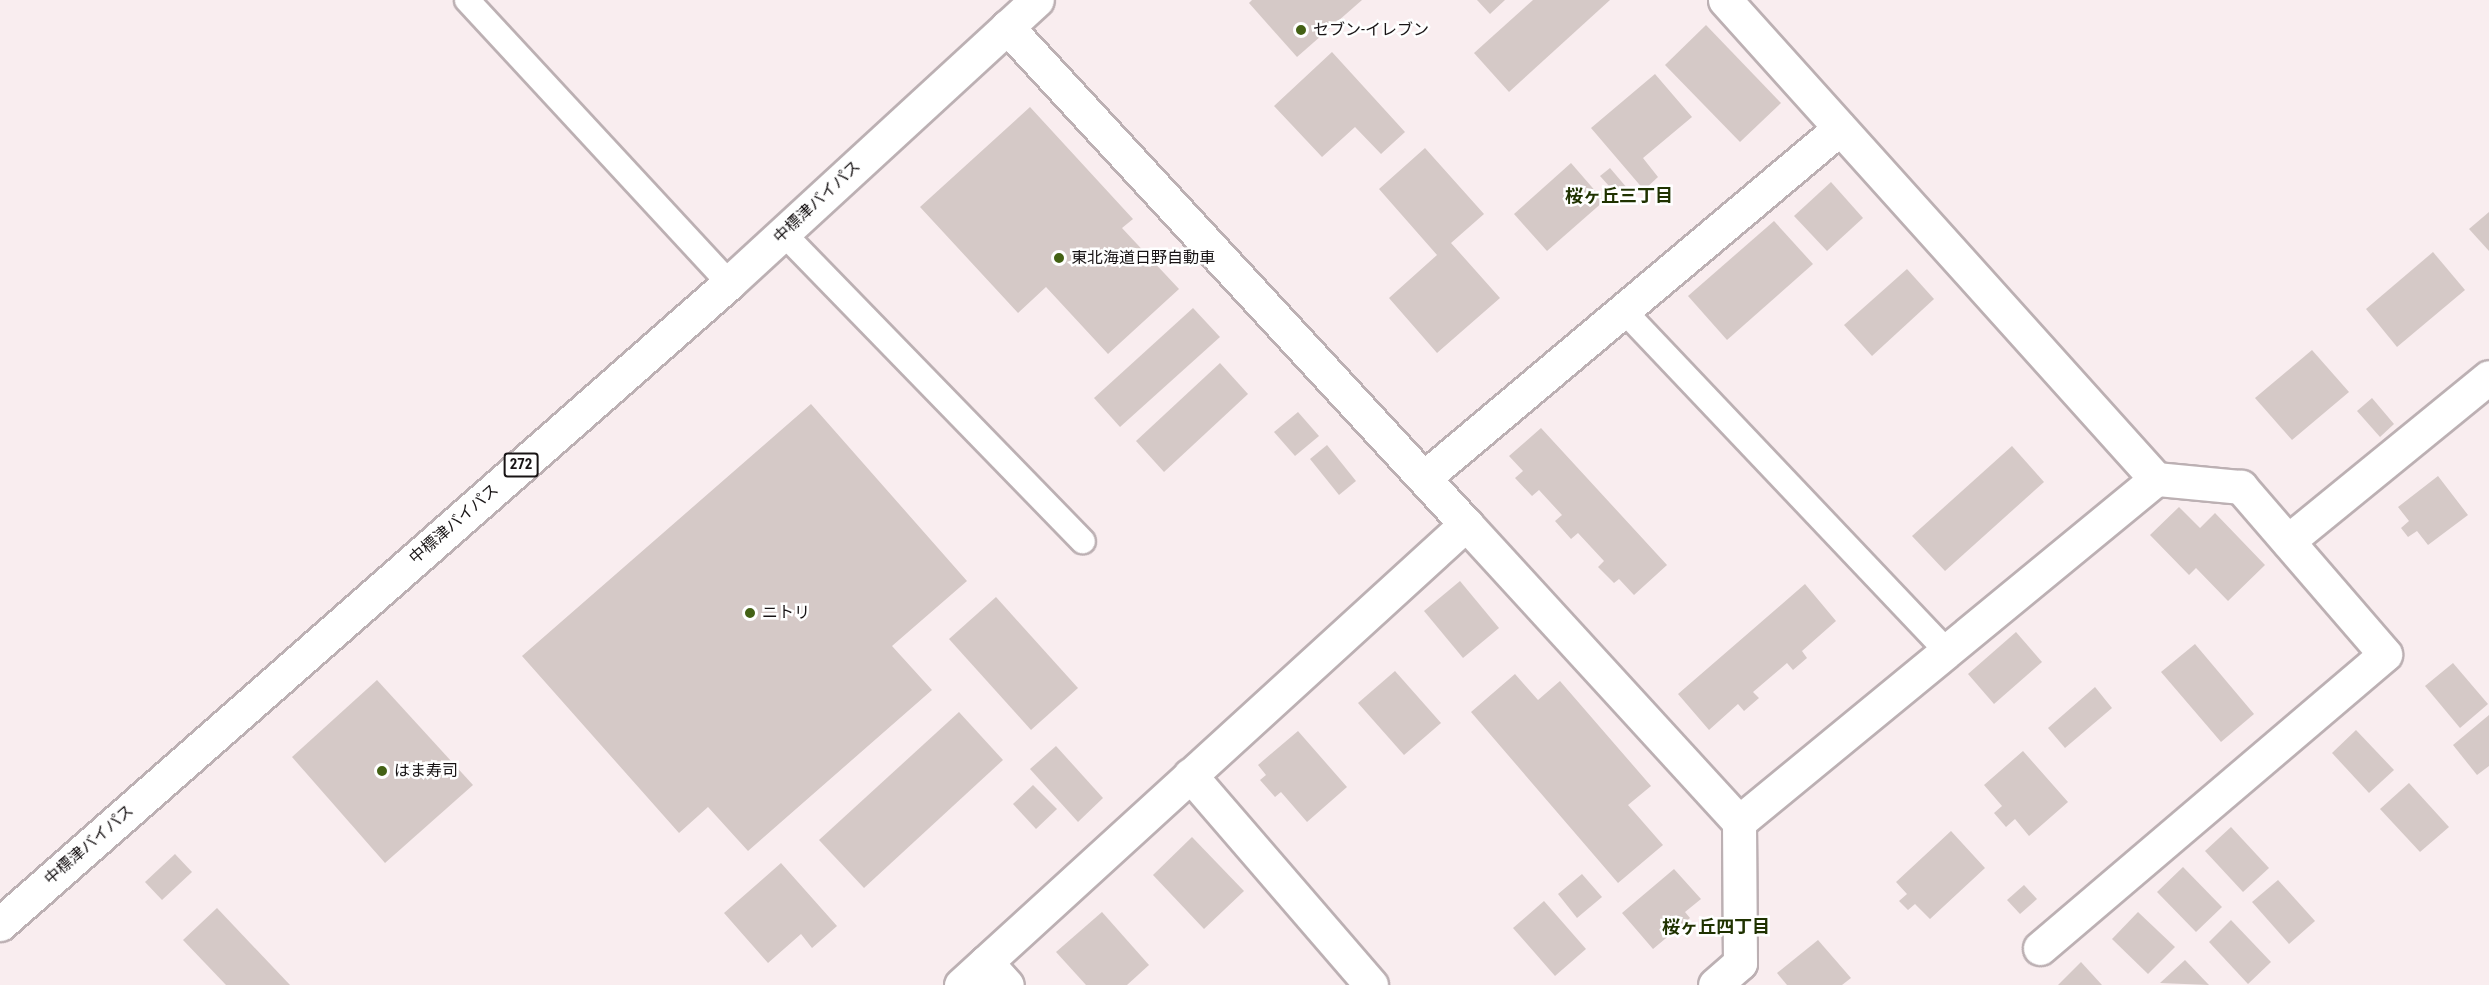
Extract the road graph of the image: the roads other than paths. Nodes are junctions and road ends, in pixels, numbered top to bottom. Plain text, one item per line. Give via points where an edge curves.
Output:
1 (467, 0) edge
2 (1037, 0) edge
3 (1725, 0) edge
4 (1007, 27) junction
5 (1840, 128) junction
6 (783, 233) junction
7 (729, 283) junction
8 (1625, 312) junction
9 (2489, 377) edge
10 (1425, 477) junction
11 (2156, 478) junction
12 (1466, 524) junction
13 (1083, 541) dead end
14 (2288, 541) junction
15 (1947, 651) junction
16 (1190, 775) junction
17 (1739, 822) junction
18 (0, 924) edge
19 (2040, 948) dead end
20 (997, 973) edge
21 (961, 985) edge
22 (1371, 985) edge
23 (1715, 985) edge

1 - 7 lane
2 - 4 main road, 中標津バイパス / 272
3 - 5 main road
4 - 6 main road, 中標津バイパス / 272
4 - 10 main road
5 - 8 main road
5 - 11 main road
6 - 7 main road, 中標津バイパス / 272
6 - 13 lane
7 - 18 main road, 中標津バイパス / 272
8 - 10 main road
8 - 15 lane
9 - 14 main road
10 - 12 main road
11 - 14 main road via 2241,487
11 - 15 main road
12 - 16 main road
12 - 17 main road
14 - 19 main road via 2385,654
15 - 17 main road
16 - 20 main road
16 - 22 main road
17 - 23 main road via 1740,963
20 - 21 main road

